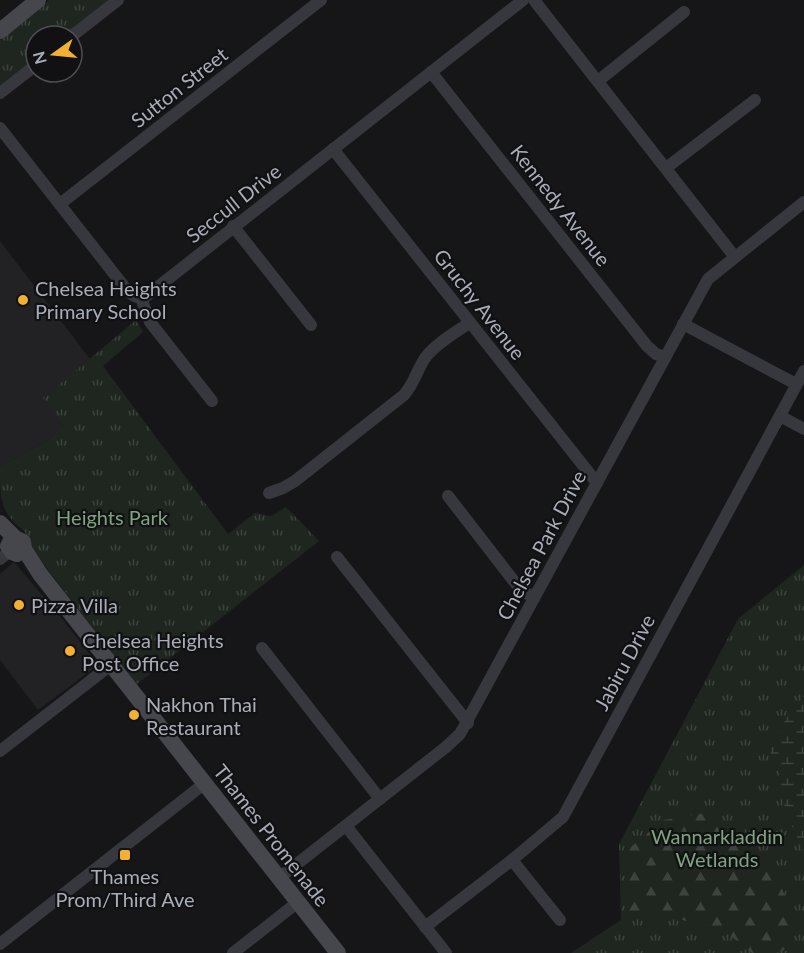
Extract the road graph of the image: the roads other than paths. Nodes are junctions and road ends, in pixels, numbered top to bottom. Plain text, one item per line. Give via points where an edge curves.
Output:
1 (38, 0) edge
2 (118, 0) edge
3 (321, 0) edge
4 (523, 0) edge
5 (534, 0) edge
6 (509, 4) edge
7 (684, 12) dead end
8 (84, 27) edge
9 (0, 31) edge
10 (432, 72) junction
11 (24, 74) edge
12 (598, 81) junction
13 (0, 93) edge
14 (755, 100) dead end
15 (0, 128) edge
16 (333, 149) junction
17 (666, 168) junction
18 (804, 202) edge
19 (60, 204) junction
20 (233, 226) junction
21 (734, 256) junction
22 (141, 298) junction
23 (469, 323) junction
24 (683, 324) junction
25 (311, 326) dead end
26 (665, 357) junction
27 (804, 371) edge
28 (796, 384) junction
29 (212, 401) dead end
30 (780, 416) junction
31 (804, 429) edge
32 (597, 483) junction
33 (269, 493) dead end
34 (448, 496) dead end
35 (0, 523) edge
36 (13, 549) edge
37 (337, 557) dead end
38 (534, 598) junction
39 (262, 648) dead end
40 (112, 664) junction
41 (468, 723) junction
42 (0, 751) edge
43 (205, 783) junction
44 (380, 799) junction
45 (346, 826) junction
46 (512, 860) junction
47 (279, 878) junction
48 (298, 902) junction
49 (560, 920) dead end
50 (425, 927) junction
51 (0, 944) edge
52 (233, 953) edge
53 (338, 953) edge
54 (446, 953) edge

1 - 9 main road
2 - 8 street
3 - 19 street, Sutton Street
4 - 6 street, Seccull Drive
5 - 12 street
6 - 10 street, Seccull Drive
7 - 12 street
10 - 16 street, Seccull Drive
10 - 26 street, Kennedy Avenue via 647,346
11 - 13 street
12 - 17 street
14 - 17 street
15 - 19 street
16 - 20 street, Seccull Drive
16 - 23 street, Gruchy Avenue
17 - 21 street
18 - 21 street, Chelsea Park Drive
19 - 22 street via 131,295
20 - 22 street, Seccull Drive
20 - 25 street
21 - 24 street, Chelsea Park Drive via 708,279
22 - 29 street via 150,322
23 - 32 street, Gruchy Avenue
23 - 33 street via 431,352 404,395 295,481
24 - 26 street, Chelsea Park Drive
24 - 28 street
26 - 32 street, Chelsea Park Drive
27 - 28 street, Jabiru Drive
28 - 30 street, Jabiru Drive
30 - 31 street
30 - 46 street, Jabiru Drive via 563,817
32 - 38 street, Chelsea Park Drive
34 - 38 street via 520,589
35 - 36 main road, Thames Promenade
36 - 40 main road, Thames Promenade via 40,574
37 - 41 street
38 - 41 street, Chelsea Park Drive
39 - 44 street
40 - 42 street
40 - 43 main road, Thames Promenade
41 - 44 street, Chelsea Park Drive via 446,747
43 - 47 main road, Thames Promenade
43 - 51 street
44 - 45 street, Chelsea Park Drive
45 - 47 street, Chelsea Park Drive
45 - 50 street
46 - 49 street
46 - 50 street, Jabiru Drive
47 - 48 main road, Thames Promenade
48 - 52 street
48 - 53 main road, Thames Promenade
50 - 54 street

